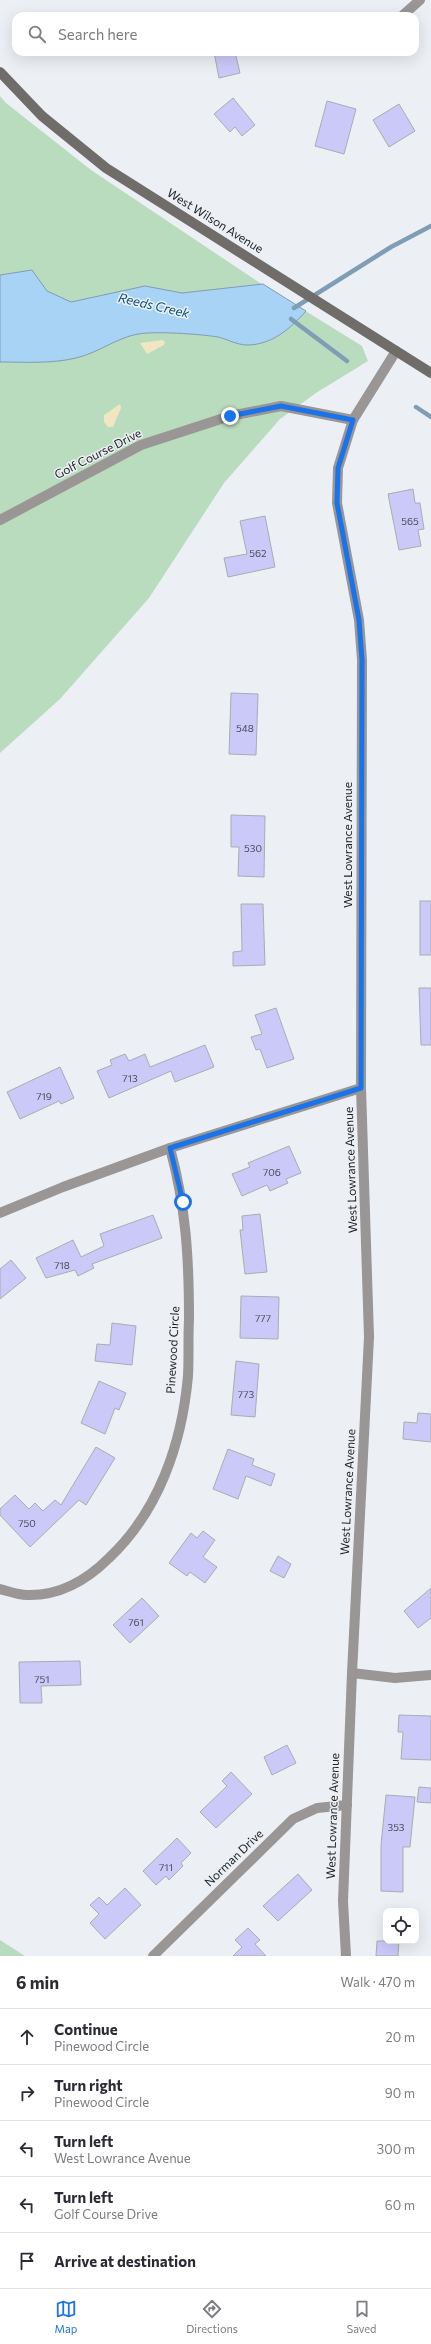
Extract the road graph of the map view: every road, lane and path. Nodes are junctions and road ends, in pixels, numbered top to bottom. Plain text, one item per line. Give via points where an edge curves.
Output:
1 (420, 0) edge
2 (406, 12) edge
3 (0, 72) edge
4 (396, 352) junction
5 (431, 373) edge
6 (353, 420) junction
7 (0, 520) edge
8 (361, 1088) junction
9 (170, 1148) junction
10 (0, 1213) edge
11 (0, 1589) edge
12 (352, 1673) junction
13 (431, 1675) edge
14 (347, 1806) junction
15 (152, 1956) edge
16 (346, 1956) edge

1 - 2 street
3 - 4 street, West Wilson Avenue via 42,116 106,168
4 - 5 street, West Wilson Avenue
4 - 6 street, West Lowrance Avenue
6 - 7 street, Golf Course Drive via 281,406 223,418 141,445
6 - 8 street, West Lowrance Avenue via 338,468 337,503 359,620 362,660
8 - 9 street
8 - 12 street, West Lowrance Avenue via 369,1337
9 - 10 street
9 - 11 street, Pinewood Circle via 183,1202 189,1262 188,1376 180,1429 164,1480 144,1516 120,1548 91,1575 60,1591 26,1595
12 - 13 street via 395,1678
12 - 14 street, West Lowrance Avenue
14 - 15 street, Norman Drive via 317,1808 293,1819
14 - 16 street, West Lowrance Avenue via 343,1901

